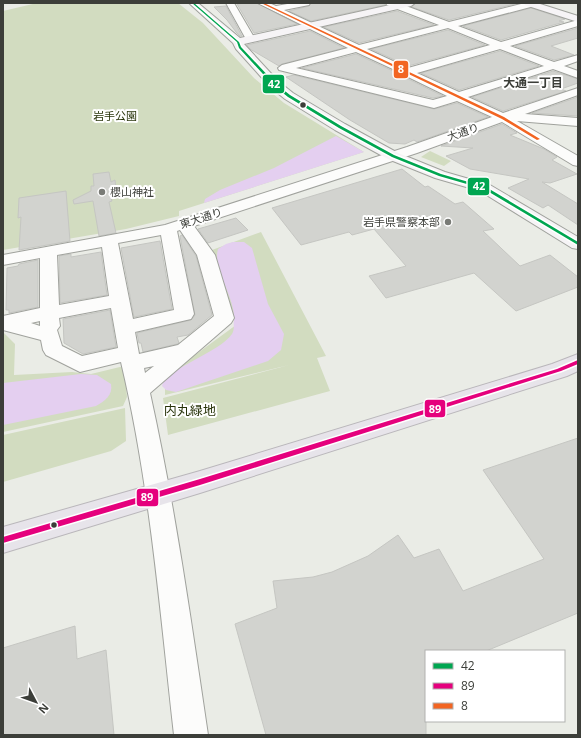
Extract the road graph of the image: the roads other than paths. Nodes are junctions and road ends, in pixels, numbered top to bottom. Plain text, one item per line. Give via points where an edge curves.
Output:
1 (193, 3) edge
2 (230, 3) edge
3 (262, 3) edge
4 (306, 3) edge
5 (411, 3) edge
6 (532, 3) edge
7 (393, 5) edge
8 (275, 9) junction
9 (578, 19) edge
10 (578, 23) edge
11 (310, 26) junction
12 (449, 26) junction
13 (250, 39) junction
14 (238, 42) junction
15 (501, 45) junction
16 (357, 49) junction
17 (578, 58) edge
18 (554, 65) junction
19 (282, 68) junction
20 (262, 72) junction
21 (406, 72) junction
22 (578, 75) edge
23 (391, 76) dead end
24 (376, 81) dead end
25 (361, 85) junction
26 (578, 91) edge
27 (458, 96) junction
28 (503, 118) junction
29 (578, 122) edge
30 (393, 156) junction
31 (578, 162) edge
32 (176, 226) junction
33 (109, 241) junction
34 (578, 244) edge
35 (48, 252) junction
36 (3, 260) edge
37 (119, 300) junction
38 (51, 313) junction
39 (3, 323) edge
40 (125, 328) junction
41 (50, 335) junction
42 (184, 352) junction
43 (130, 358) junction
44 (578, 362) edge
45 (139, 390) junction
46 (158, 494) junction
47 (3, 540) edge
48 (191, 735) edge

1 - 14 street
2 - 13 street
3 - 8 street
4 - 8 street
5 - 7 street
6 - 9 street
6 - 12 street
7 - 11 street
7 - 12 street
8 - 11 street
10 - 15 street
11 - 13 street
11 - 16 street
12 - 15 street
12 - 16 street
13 - 14 street
14 - 20 street
15 - 18 street
15 - 21 street
16 - 19 street
16 - 21 street
17 - 18 street
18 - 22 street
18 - 27 street
19 - 20 street
19 - 25 street
20 - 30 street via 289,96
21 - 23 street
21 - 27 street
24 - 25 street
25 - 27 street via 434,104
26 - 28 street, 大通り
27 - 28 street
28 - 29 street
28 - 30 street, 大通り
28 - 31 street
30 - 32 street, 東大通り
30 - 34 street via 485,188
32 - 33 street, 東大通り
32 - 40 street via 184,314
32 - 42 street via 206,255 224,318
33 - 35 street, 東大通り
33 - 37 street
35 - 36 street, 東大通り
35 - 38 street
37 - 38 street
37 - 40 street
38 - 39 street
38 - 41 street
39 - 41 street
40 - 43 street
41 - 43 street via 53,350 80,364
42 - 43 street
42 - 45 street
43 - 45 street
44 - 46 highway
45 - 46 street
46 - 47 highway
46 - 48 street

